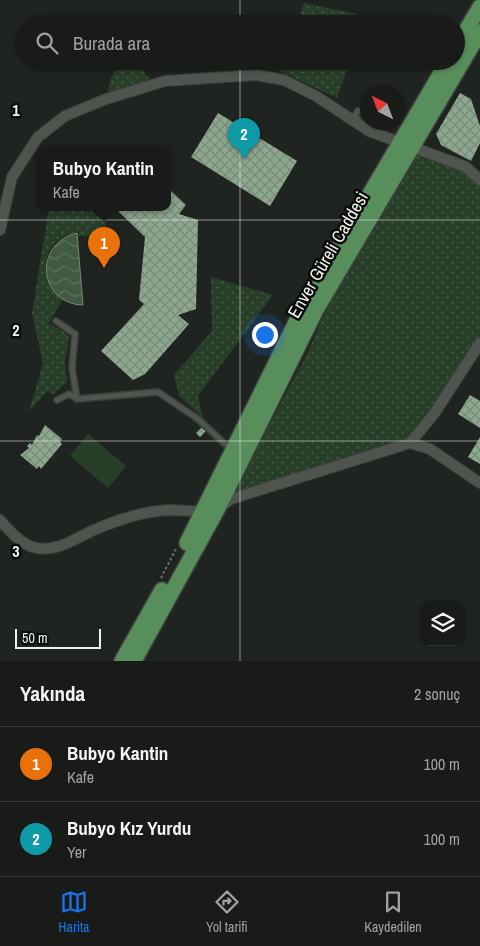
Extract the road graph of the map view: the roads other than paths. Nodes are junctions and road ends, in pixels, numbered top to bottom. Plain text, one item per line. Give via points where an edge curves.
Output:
1 (480, 7) edge
2 (465, 32) edge
3 (480, 32) edge
4 (465, 53) edge
5 (443, 70) edge
6 (453, 70) edge
7 (358, 111) dead end
8 (401, 143) junction
9 (480, 180) edge
10 (5, 187) edge
11 (0, 230) edge
12 (56, 321) dead end
13 (480, 343) edge
14 (77, 399) junction
15 (57, 400) dead end
16 (410, 443) junction
17 (239, 450) junction
18 (480, 483) edge
19 (210, 511) junction
20 (0, 520) edge
21 (122, 661) edge
22 (134, 661) edge

1 - 2 main road
3 - 4 main road, Enver Güreli Caddesi
5 - 8 main road, Enver Güreli Caddesi
6 - 8 main road, Enver Güreli Caddesi
7 - 8 lane via 354,117
8 - 9 street via 466,167
8 - 10 street via 369,131 316,96 284,80 256,74 165,80 65,116 38,137
8 - 17 main road, Enver Güreli Caddesi via 316,310
10 - 11 street
12 - 14 lane via 75,334 72,368
13 - 16 street via 434,414
14 - 15 lane via 69,394
14 - 17 lane via 158,392 198,419 225,444
16 - 18 street via 430,449
16 - 19 street via 230,498
17 - 19 main road, Enver Güreli Caddesi
19 - 20 street via 150,512 50,548 36,548 20,540
19 - 21 main road, Enver Güreli Caddesi
19 - 22 main road, Enver Güreli Caddesi

